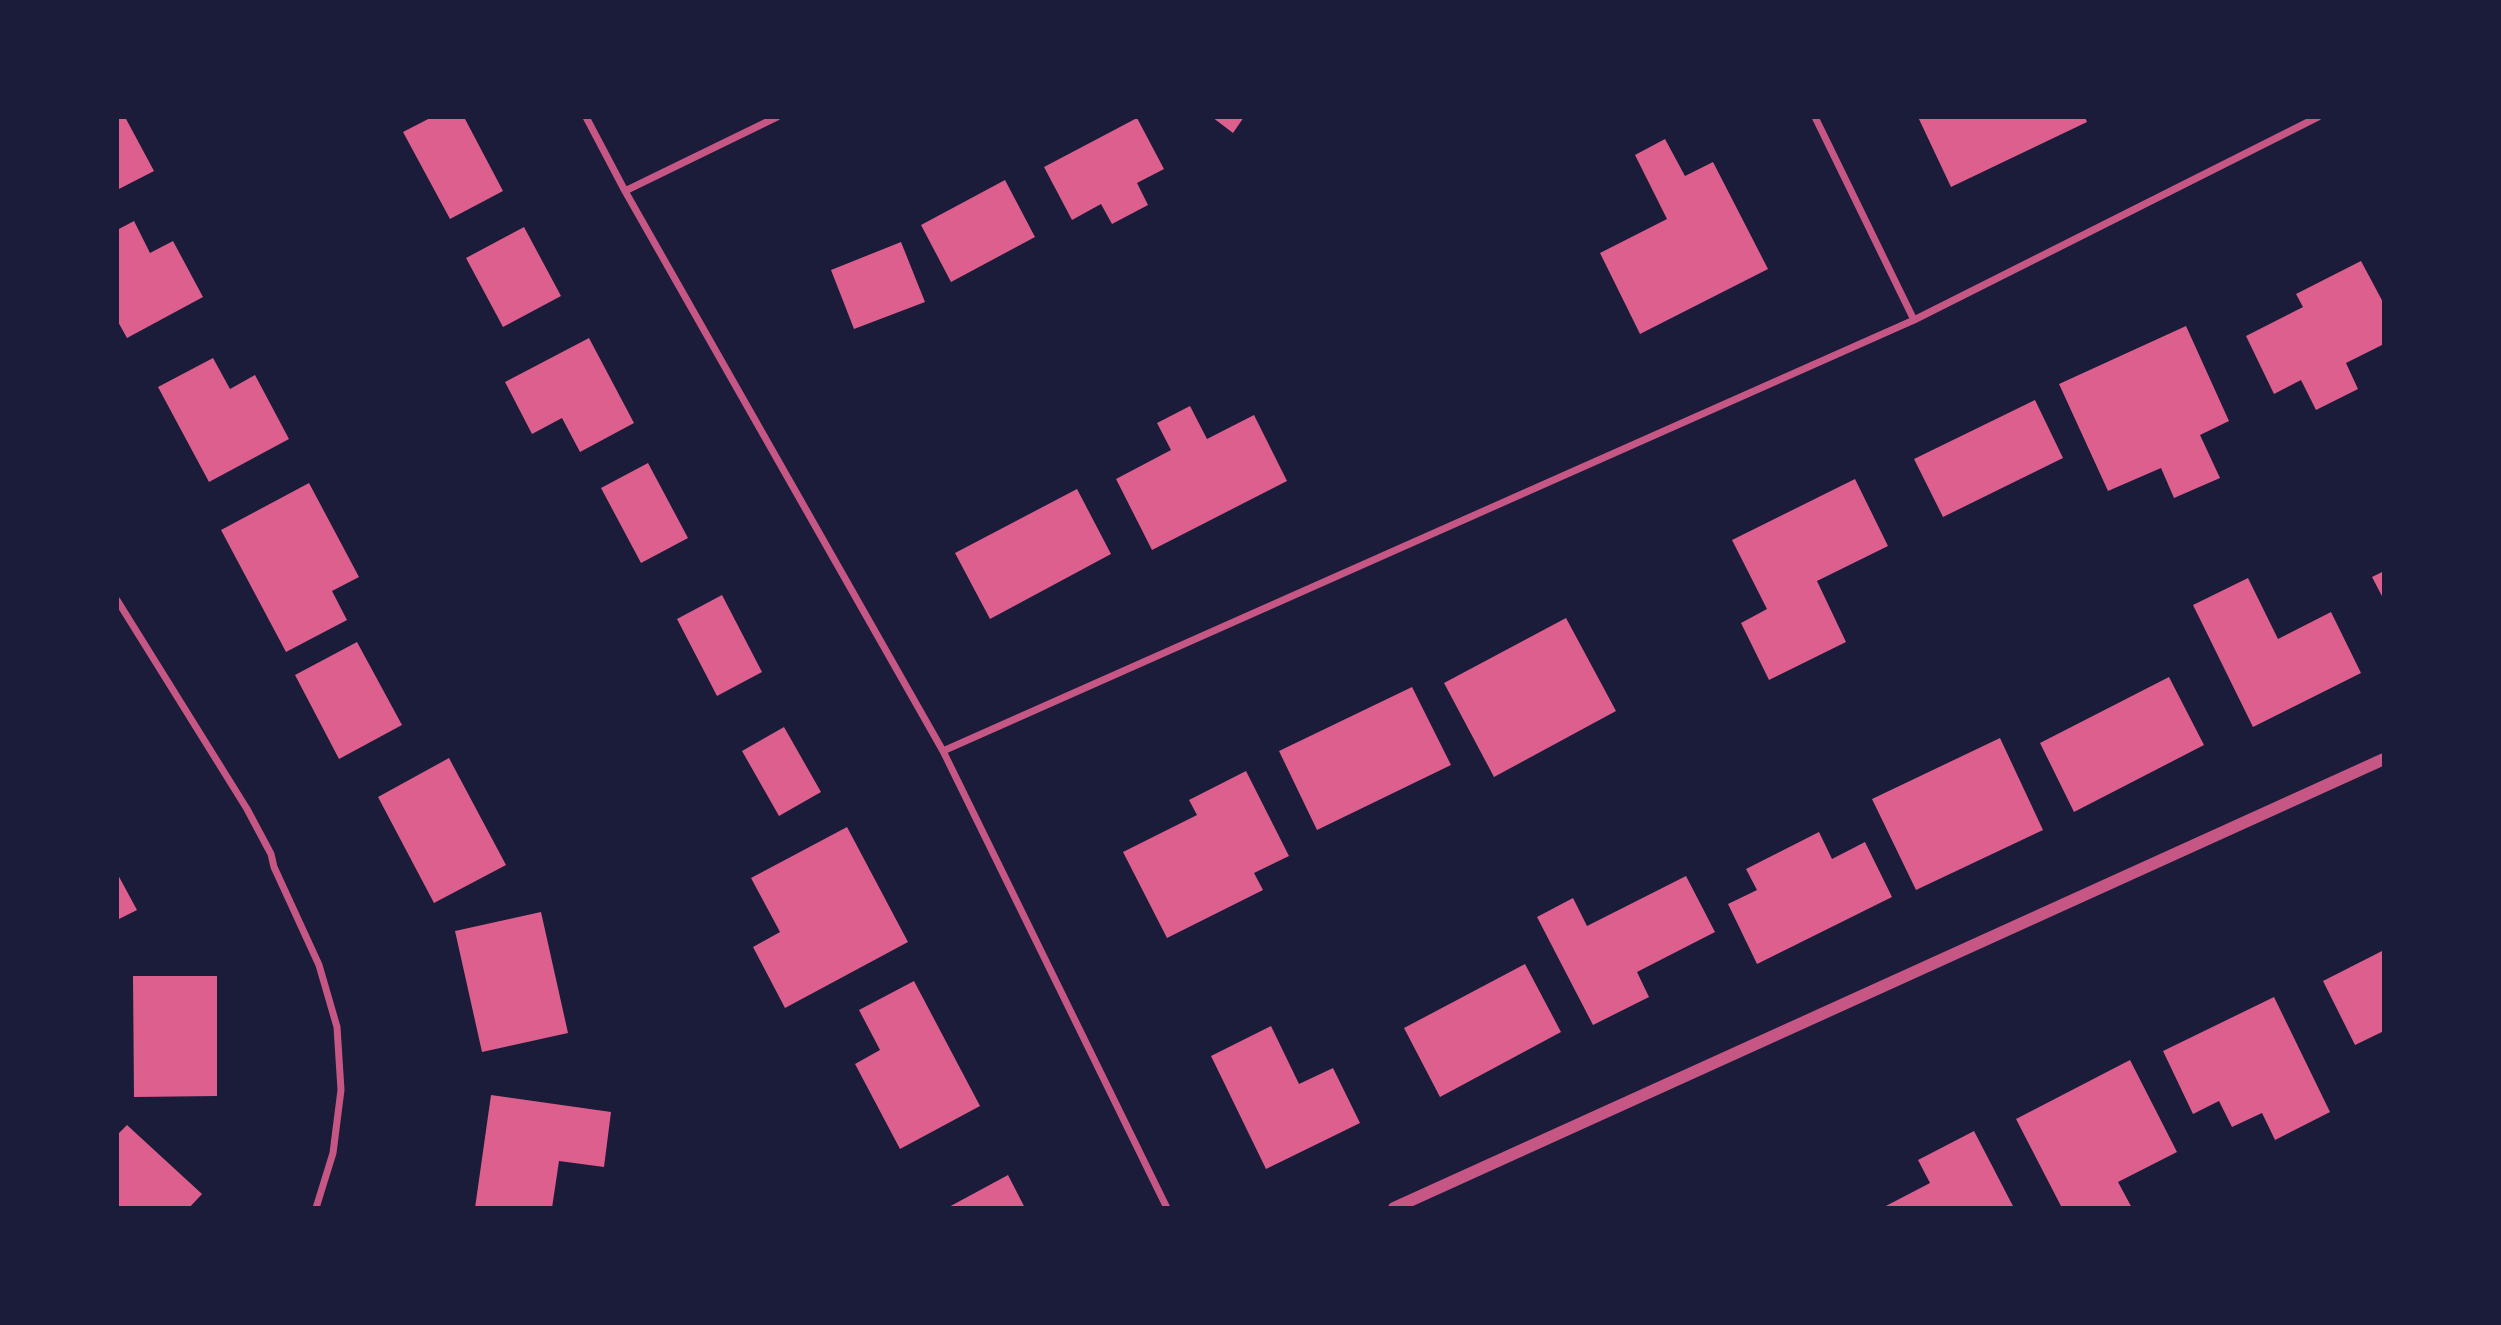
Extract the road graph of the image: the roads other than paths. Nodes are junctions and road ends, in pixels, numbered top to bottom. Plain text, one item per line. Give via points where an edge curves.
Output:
1 (586, 117) edge
2 (777, 117) edge
3 (1815, 117) edge
4 (2318, 117) edge
5 (625, 191) junction
6 (1914, 320) junction
7 (117, 600) edge
8 (121, 615) edge
9 (943, 751) junction
10 (2384, 760) edge
11 (316, 1208) edge
12 (1167, 1208) edge
13 (1394, 1208) edge

1 - 5 street
2 - 5 street
3 - 6 street
4 - 6 street
5 - 9 street
6 - 9 street
7 - 8 street
8 - 11 street via 247,809 319,965 337,1027 341,1090 334,1153
9 - 12 street
10 - 13 street

